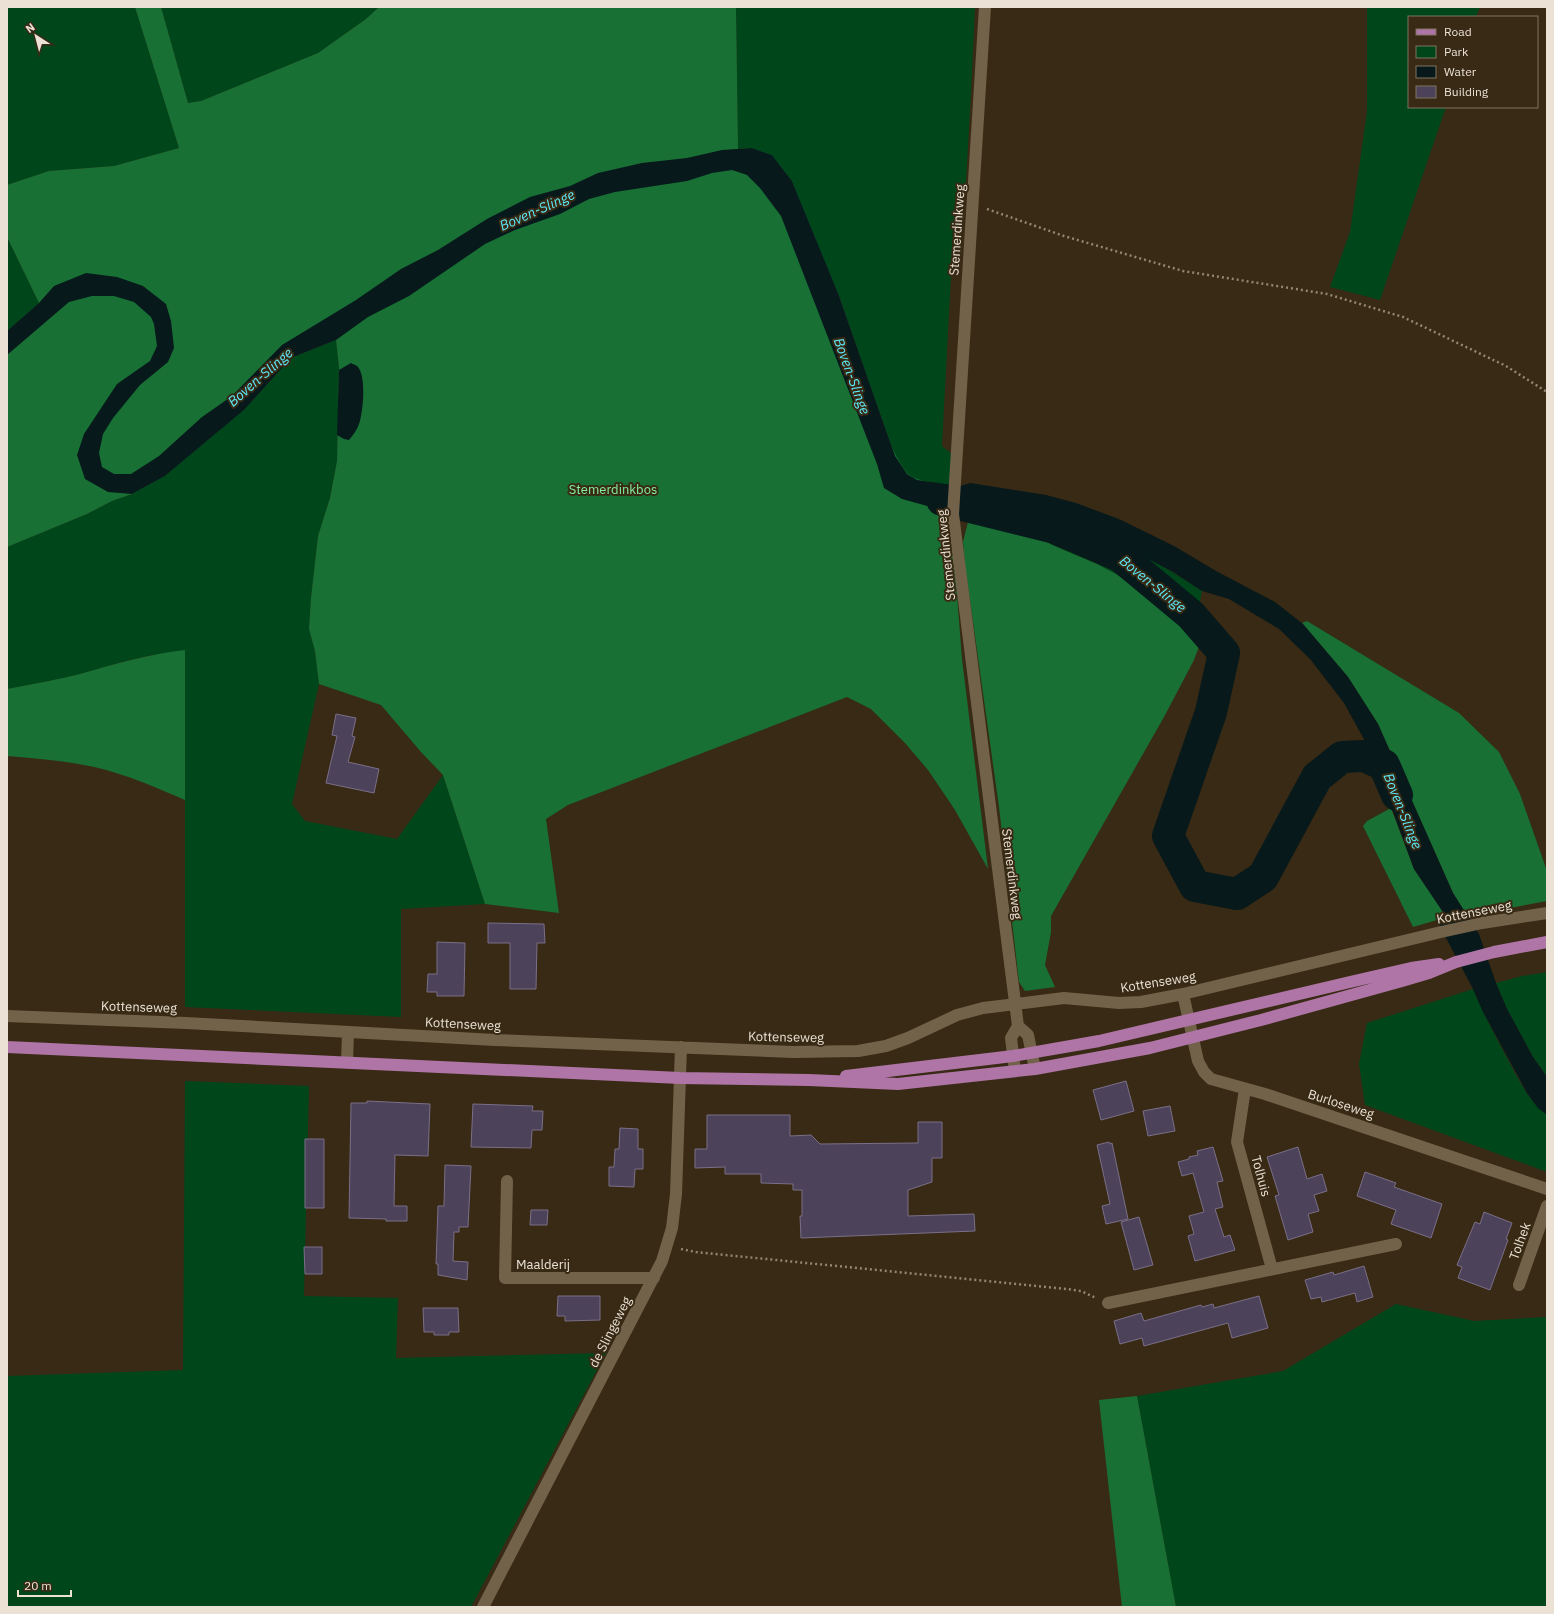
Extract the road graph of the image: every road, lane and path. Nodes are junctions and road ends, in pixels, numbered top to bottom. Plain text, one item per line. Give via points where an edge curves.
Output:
1 (985, 7) edge
2 (973, 204) junction
3 (1547, 392) edge
4 (1547, 913) edge
5 (1547, 942) edge
6 (1456, 962) junction
7 (1183, 994) junction
8 (1015, 1004) junction
9 (7, 1016) edge
10 (1188, 1020) junction
11 (1018, 1026) junction
12 (348, 1032) junction
13 (1192, 1038) junction
14 (7, 1047) edge
15 (681, 1047) junction
16 (1032, 1053) junction
17 (1013, 1056) junction
18 (346, 1062) junction
19 (1035, 1069) junction
20 (1015, 1071) junction
21 (680, 1078) junction
22 (809, 1080) junction
23 (1245, 1089) junction
24 (507, 1181) dead end
25 (1547, 1189) edge
26 (1547, 1206) edge
27 (1396, 1244) dead end
28 (666, 1246) junction
29 (1272, 1269) junction
30 (654, 1278) junction
31 (1518, 1285) dead end
32 (1108, 1303) joint
33 (483, 1607) edge

1 - 2 street, Stemerdinkweg
2 - 3 path via 1064,236 1184,271 1327,294 1403,317 1506,366
2 - 8 street, Stemerdinkweg via 953,514
4 - 7 street, Kottenseweg via 1441,932
5 - 6 main road
6 - 10 main road via 1411,968
6 - 13 main road via 1402,981
7 - 8 street, Kottenseweg via 1141,1002 1119,1003 1064,998
7 - 10 street, Burloseweg
8 - 11 street, Stemerdinkweg
8 - 15 street, Kottenseweg via 983,1008 957,1015 886,1046 858,1050 793,1052
9 - 12 street, Kottenseweg
10 - 13 street, Burloseweg
10 - 16 main road
11 - 16 street, Stemerdinkweg via 1028,1035
11 - 17 street, Stemerdinkweg via 1011,1038
12 - 15 street, Kottenseweg
12 - 18 street
13 - 19 main road
13 - 23 street, Burloseweg via 1198,1061 1207,1076
14 - 18 main road
15 - 21 street, de Slingeweg
16 - 17 main road
16 - 19 street, Stemerdinkweg
17 - 20 street, Stemerdinkweg
17 - 22 main road
18 - 21 main road
19 - 20 main road
20 - 22 main road via 898,1084
21 - 22 main road
21 - 28 street, de Slingeweg via 676,1194 672,1228
23 - 25 street, Burloseweg via 1340,1118
23 - 29 street, Tolhuis via 1237,1142
24 - 30 street, Maalderij via 505,1278
26 - 31 street, Tolhek
27 - 29 street
28 - 30 street, de Slingeweg
28 - 32 path via 696,1252 1081,1291
29 - 32 street
30 - 33 street, de Slingeweg

